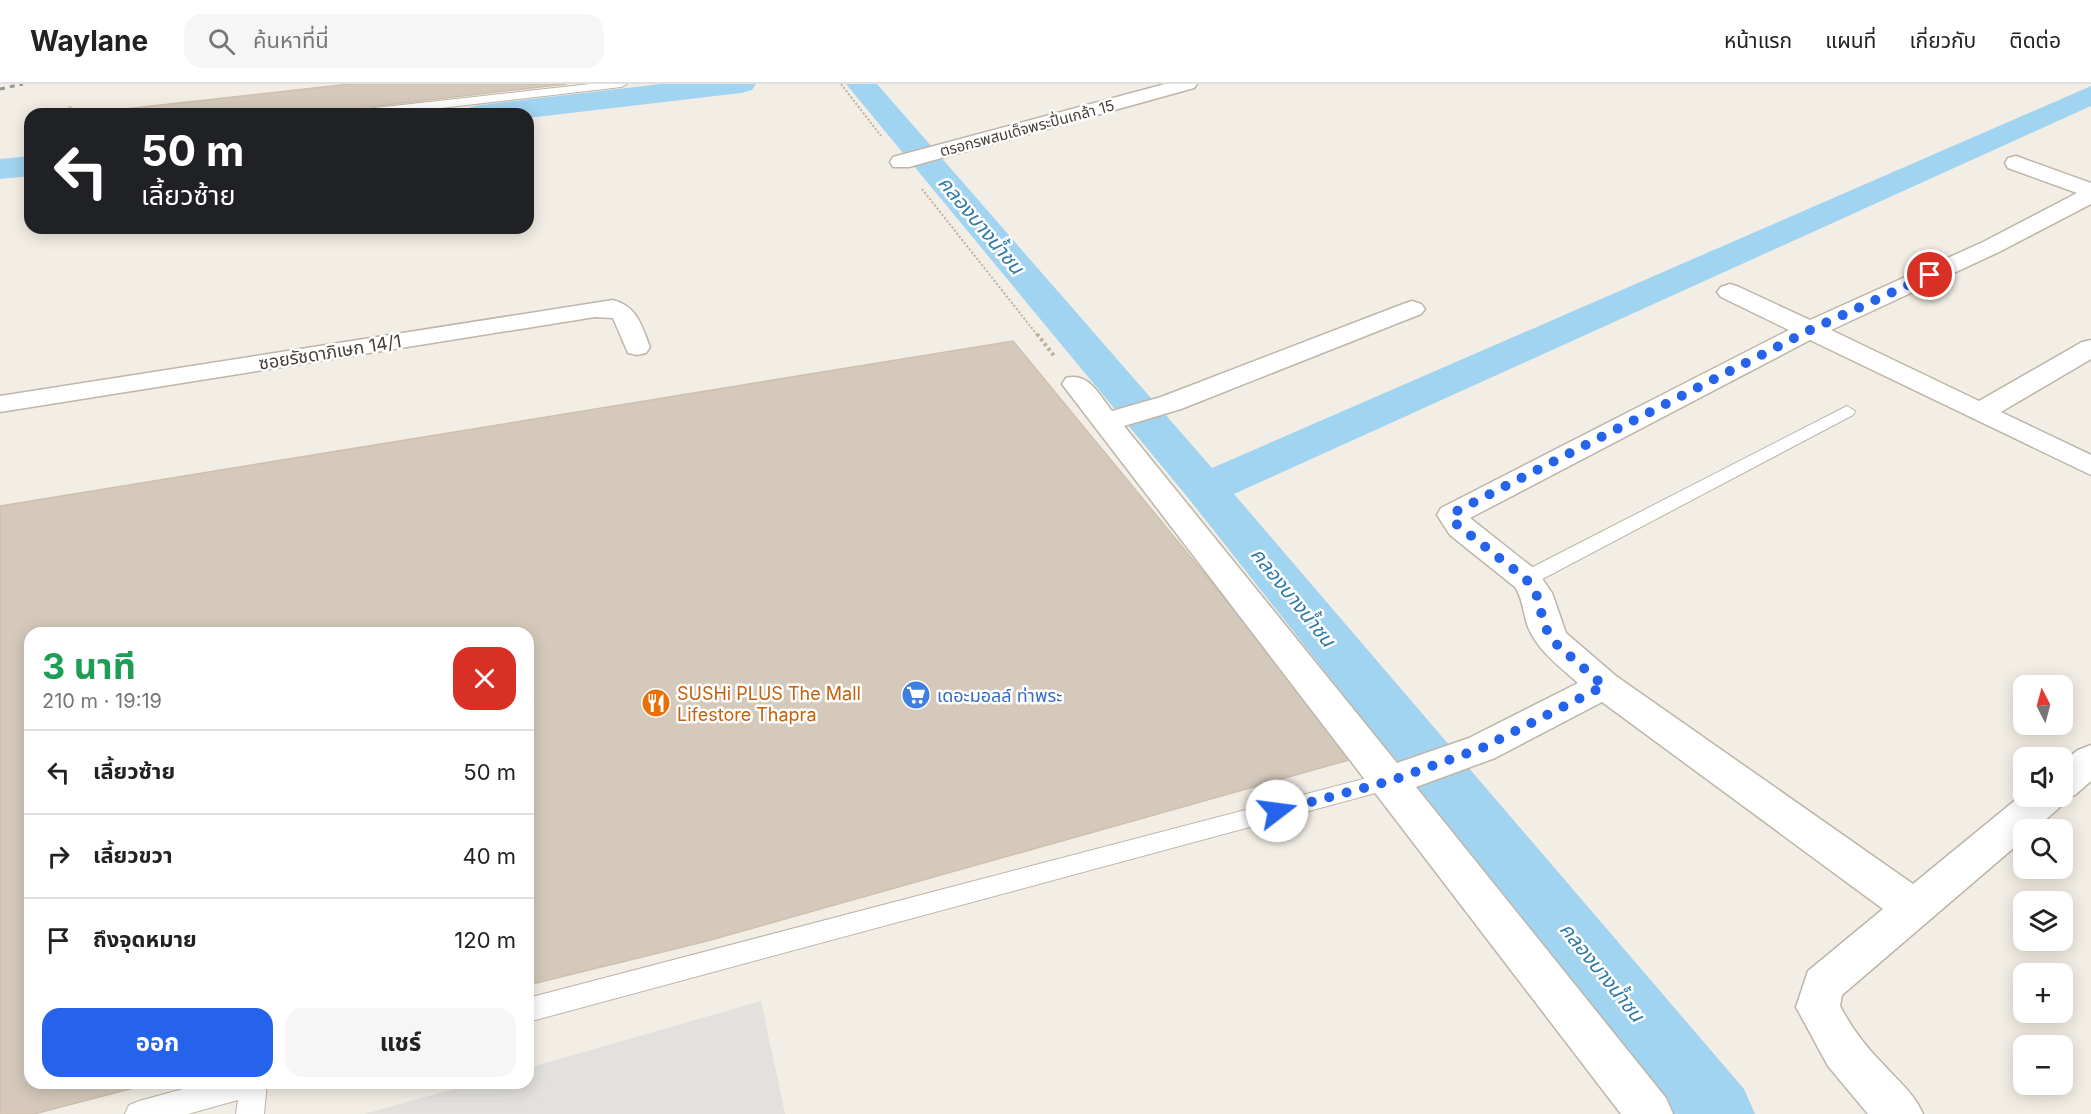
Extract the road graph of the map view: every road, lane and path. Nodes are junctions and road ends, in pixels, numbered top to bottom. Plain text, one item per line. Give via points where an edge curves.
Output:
1 (621, 84) edge
2 (841, 84) edge
3 (1187, 84) edge
4 (594, 86) edge
5 (408, 108) edge
6 (902, 162) junction
7 (2016, 163) dead end
8 (2091, 193) edge
9 (1730, 292) dead end
10 (1412, 309) dead end
11 (1808, 331) junction
12 (638, 347) dead end
13 (2091, 348) edge
14 (1076, 384) joint
15 (0, 404) edge
16 (1847, 411) dead end
17 (1981, 412) junction
18 (1109, 421) junction
19 (2091, 466) edge
20 (1526, 579) junction
21 (1604, 686) junction
22 (2091, 760) edge
23 (2073, 775) edge
24 (1401, 777) junction
25 (2034, 807) edge
26 (1914, 909) junction
27 (534, 1008) edge
28 (232, 1089) edge
29 (253, 1089) edge
30 (139, 1114) edge
31 (250, 1114) edge
32 (1650, 1114) edge
33 (1900, 1114) edge

1 - 4 lane
2 - 6 path
3 - 6 street, ตรอกรพสมเด็จพระปื่นเกล้า 15
4 - 5 lane
6 - 14 path
7 - 8 street
8 - 11 street via 1991,247
9 - 11 street
10 - 18 street via 1146,411
11 - 17 street
11 - 20 street via 1452,515 1455,523
12 - 15 street, ซอยรัชดาภิเษก 14/1 via 624,314 613,309 595,309
13 - 17 street
14 - 18 street
16 - 20 lane
17 - 19 street
18 - 24 street
20 - 21 street via 1536,593 1545,627 1554,642
21 - 24 street via 1482,748
21 - 26 street
22 - 23 street
24 - 27 lane
24 - 32 street
25 - 26 street
26 - 33 street via 1823,984 1818,1007 1840,1052
28 - 30 lane
29 - 31 lane

